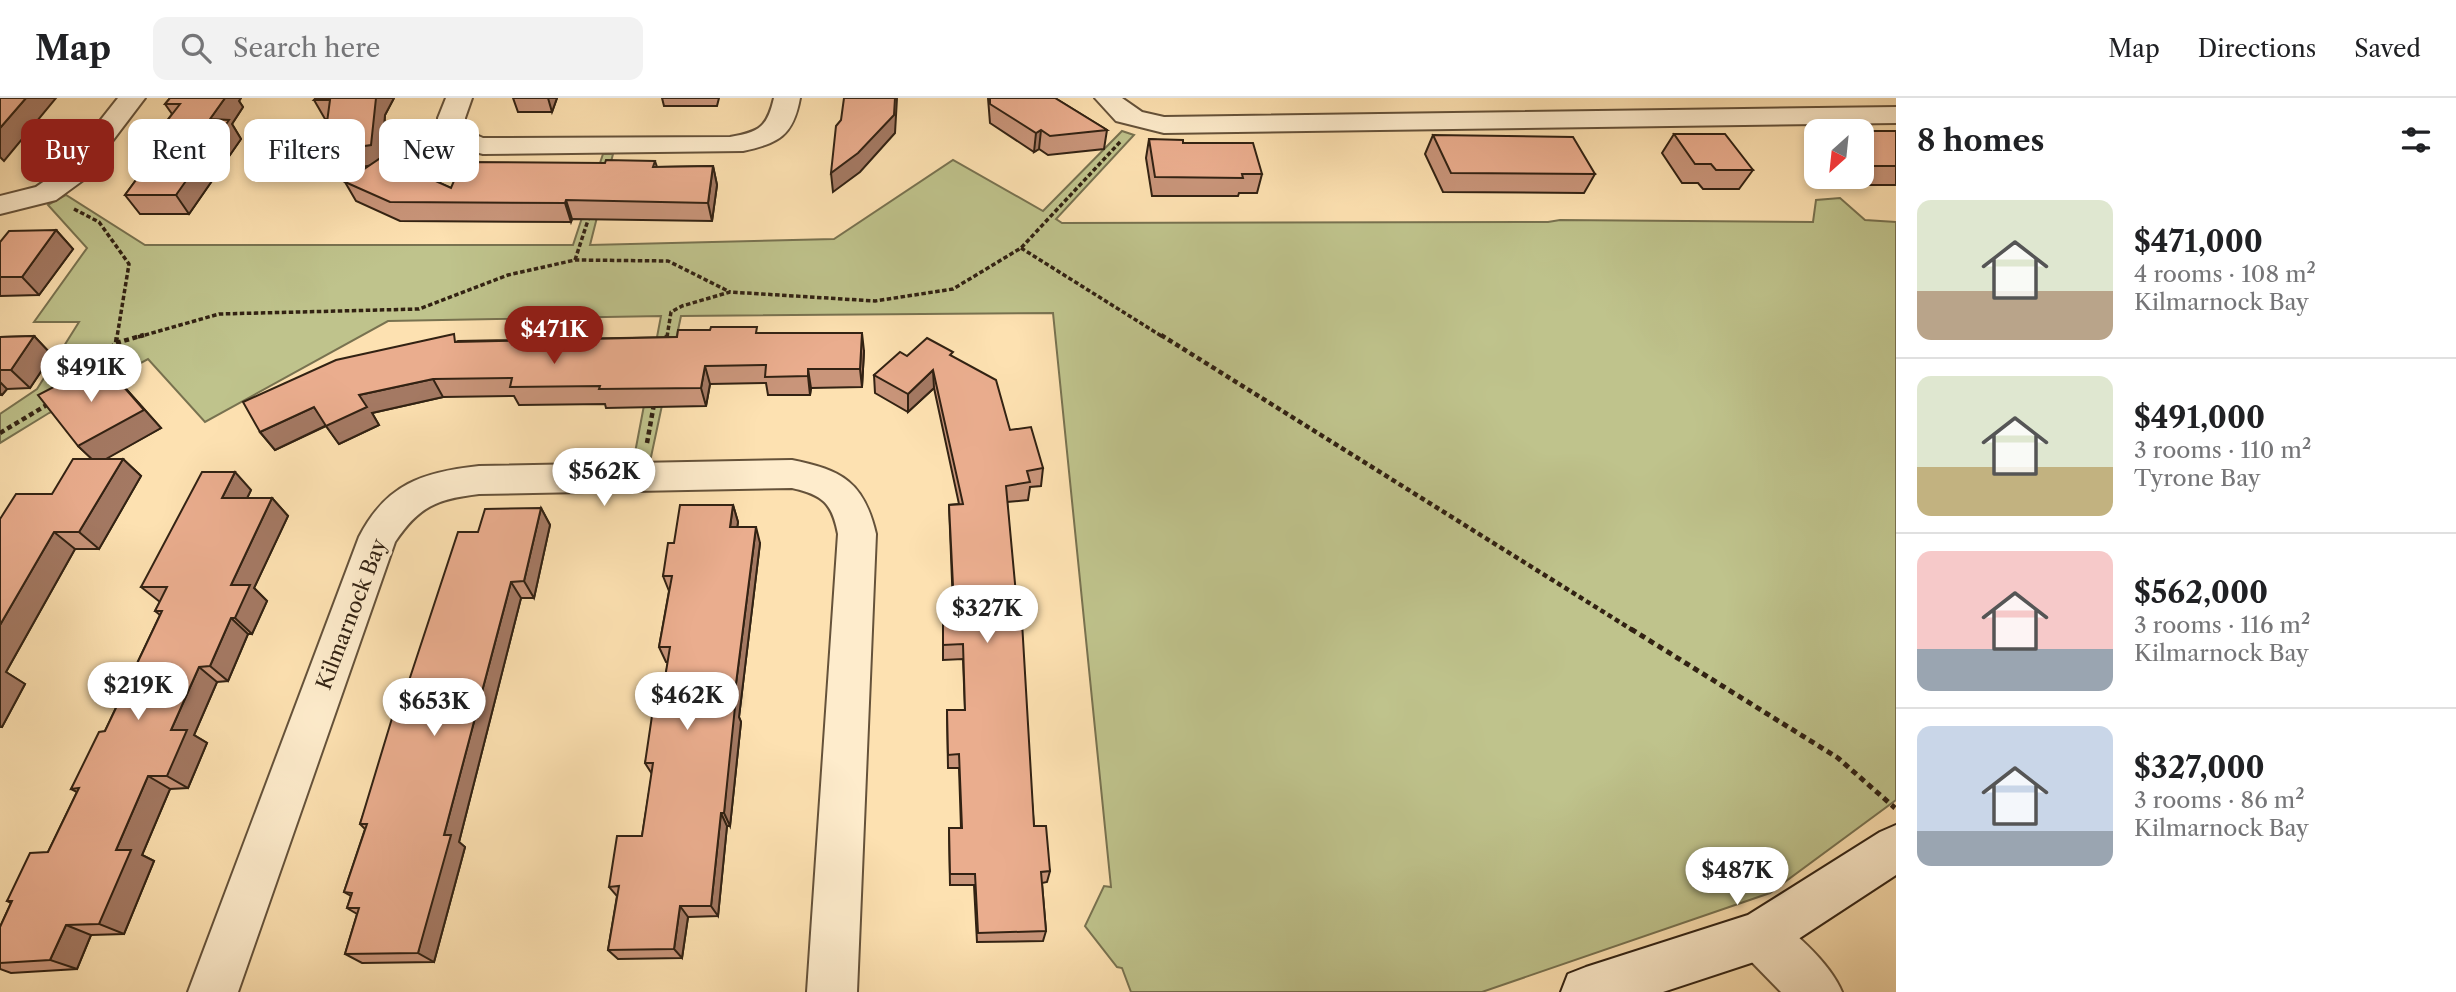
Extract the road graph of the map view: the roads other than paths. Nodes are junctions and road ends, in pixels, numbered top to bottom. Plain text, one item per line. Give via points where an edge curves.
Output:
1 (132, 98) edge
2 (459, 98) edge
3 (787, 98) edge
4 (1108, 98) edge
5 (1896, 115) edge
6 (0, 205) edge
7 (1896, 848) edge
8 (1760, 936) junction
9 (213, 992) edge
10 (832, 992) edge
11 (1586, 992) edge
12 (1817, 992) edge

1 - 6 street via 72,175 46,194
2 - 3 street via 450,130 467,143 483,146 750,142 778,128
4 - 5 street via 1115,110 1129,119 1164,125
7 - 8 street
8 - 11 street
8 - 12 street
9 - 10 street, Kilmarnock Bay via 378,537 413,495 445,483 792,474 818,480 842,493 857,534

